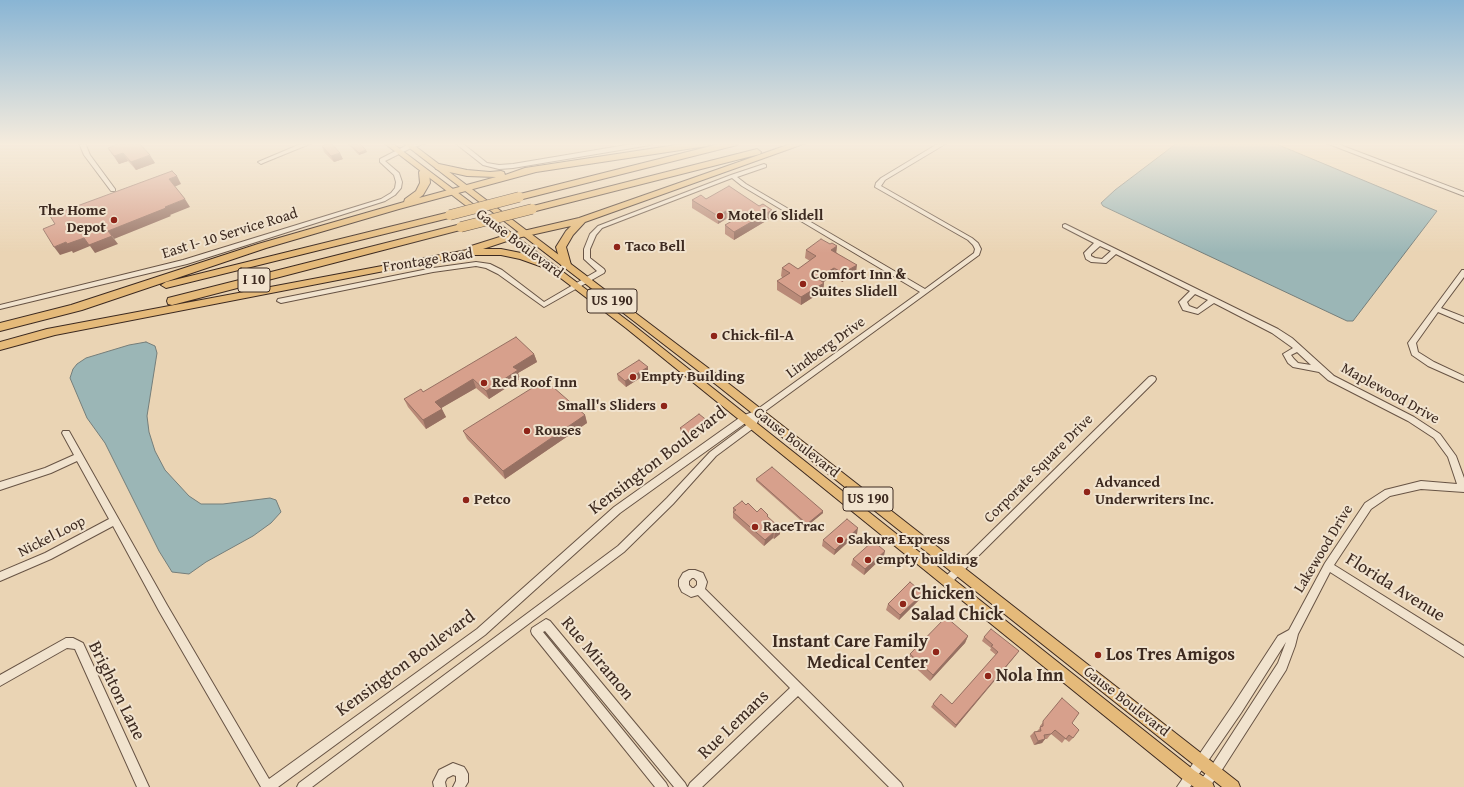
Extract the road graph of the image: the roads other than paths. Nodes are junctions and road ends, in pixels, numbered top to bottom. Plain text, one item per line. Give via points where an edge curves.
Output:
1 (105, 180) edge
2 (398, 180) edge
3 (425, 180) edge
4 (435, 180) edge
5 (455, 180) edge
6 (497, 180) edge
7 (588, 180) edge
8 (646, 180) edge
9 (697, 180) edge
10 (723, 180) edge
11 (738, 180) edge
12 (883, 180) edge
13 (1426, 180) edge
14 (466, 188) junction
15 (113, 190) dead end
16 (452, 192) junction
17 (1464, 194) edge
18 (396, 206) junction
19 (582, 220) junction
20 (1065, 226) dead end
21 (526, 234) junction
22 (510, 237) junction
23 (1100, 243) junction
24 (1115, 251) junction
25 (451, 255) junction
26 (566, 265) junction
27 (548, 266) junction
28 (1464, 272) edge
29 (586, 280) junction
30 (576, 287) junction
31 (1194, 291) junction
32 (925, 292) junction
33 (1213, 300) junction
34 (281, 301) dead end
35 (0, 307) edge
36 (71, 309) junction
37 (1437, 309) junction
38 (1464, 320) edge
39 (641, 323) junction
40 (0, 327) edge
41 (632, 329) junction
42 (47, 334) junction
43 (0, 346) edge
44 (1298, 348) junction
45 (1320, 369) junction
46 (1152, 379) dead end
47 (1464, 379) edge
48 (758, 413) junction
49 (748, 421) junction
50 (66, 433) dead end
51 (79, 456) junction
52 (0, 486) edge
53 (1464, 488) edge
54 (115, 520) junction
55 (1328, 566) junction
56 (959, 571) junction
57 (0, 577) edge
58 (948, 581) junction
59 (699, 590) dead end
60 (1292, 633) junction
61 (1464, 652) edge
62 (0, 681) edge
63 (798, 688) junction
64 (1241, 701) junction
65 (1253, 711) junction
66 (1200, 761) junction
67 (1214, 772) junction
68 (1186, 781) edge
69 (1204, 786) edge
70 (142, 787) edge
71 (267, 787) edge
72 (303, 787) edge
73 (440, 787) edge
74 (459, 787) edge
75 (662, 787) edge
76 (681, 787) edge
77 (694, 787) edge
78 (897, 787) edge
79 (1233, 787) edge

1 - 15 street
2 - 35 street, East I- 10 Service Road via 398,188 383,200 185,262
3 - 18 highway via 420,193
4 - 16 main road, Gause Boulevard / US 190
5 - 14 main road, Gause Boulevard / US 190
6 - 14 highway
7 - 36 highway, I 10, bridge
8 - 42 highway, I 10, bridge
9 - 19 highway
10 - 29 street, Frontage Road via 600,227 593,234 587,249 587,259 602,271
11 - 32 street
12 - 32 street, Lindberg Drive via 878,187 958,231 976,244 977,254
13 - 17 street
14 - 16 highway
14 - 21 main road, Gause Boulevard / US 190
16 - 18 highway
16 - 22 main road, Gause Boulevard / US 190
18 - 36 highway via 262,246
19 - 21 highway
19 - 26 highway via 569,233 561,247
20 - 23 street, Maplewood Drive
21 - 22 highway
21 - 26 main road, Gause Boulevard / US 190
22 - 25 highway
22 - 27 main road, Gause Boulevard / US 190
23 - 24 street, Maplewood Drive
23 - 24 street via 1087,253 1088,257 1093,260 1104,260
24 - 31 street, Maplewood Drive
25 - 27 highway via 501,252 522,256
25 - 42 highway
26 - 29 main road, Gause Boulevard / US 190
27 - 30 main road, Gause Boulevard / US 190
28 - 37 street
29 - 30 street, Frontage Road
29 - 39 main road, Gause Boulevard / US 190
30 - 34 street, Frontage Road via 544,305 500,272 476,264 433,270
30 - 41 main road, Gause Boulevard / US 190
31 - 33 street, Maplewood Drive
31 - 33 street via 1183,302 1186,308 1198,312
32 - 48 street, Lindberg Drive
33 - 44 street, Maplewood Drive via 1275,331
36 - 40 highway, I 10
37 - 38 street
37 - 47 street via 1412,343 1415,353 1431,364
39 - 41 street
39 - 48 main road, Gause Boulevard / US 190
41 - 49 main road, Gause Boulevard / US 190
42 - 43 highway, I 10
44 - 45 street, Maplewood Drive
44 - 45 street, Maplewood Drive via 1287,354 1291,361 1296,365
45 - 53 street, Maplewood Drive via 1331,378 1411,419 1437,436 1452,456
46 - 56 street, Corporate Square Drive
48 - 49 street, Kensington Boulevard
48 - 56 main road, Gause Boulevard / US 190
49 - 58 main road, Gause Boulevard / US 190
49 - 71 street, Kensington Boulevard via 617,510 480,632
49 - 72 street, Kensington Boulevard via 621,549
50 - 51 street
51 - 52 street via 48,471
51 - 54 street
53 - 55 street, Lakewood Drive via 1420,485 1388,494 1368,506
54 - 57 street, Nickel Loop via 48,556
54 - 71 street
55 - 60 street, Lakewood Drive
55 - 61 street, Florida Avenue
56 - 58 street, Corporate Square Drive
56 - 66 main road, Gause Boulevard / US 190
58 - 68 main road, Gause Boulevard / US 190
59 - 63 street
60 - 64 street, Lakewood Drive via 1282,639
60 - 65 street, Lakewood Drive via 1282,666
62 - 70 street, Brighton Lane via 66,643 79,646
63 - 77 street, Rue Lemans
63 - 78 street
64 - 65 street
64 - 66 street, Lakewood Drive
65 - 67 street, Lakewood Drive
66 - 67 main road, Gause Boulevard / US 190
66 - 68 street, Lakewood Drive
67 - 69 street, Lakewood Drive
67 - 79 main road, Gause Boulevard / US 190
68 - 69 main road, Gause Boulevard / US 190
73 - 74 street via 443,774 453,768 462,774
75 - 76 street, Rue Miramon via 536,631 546,624

